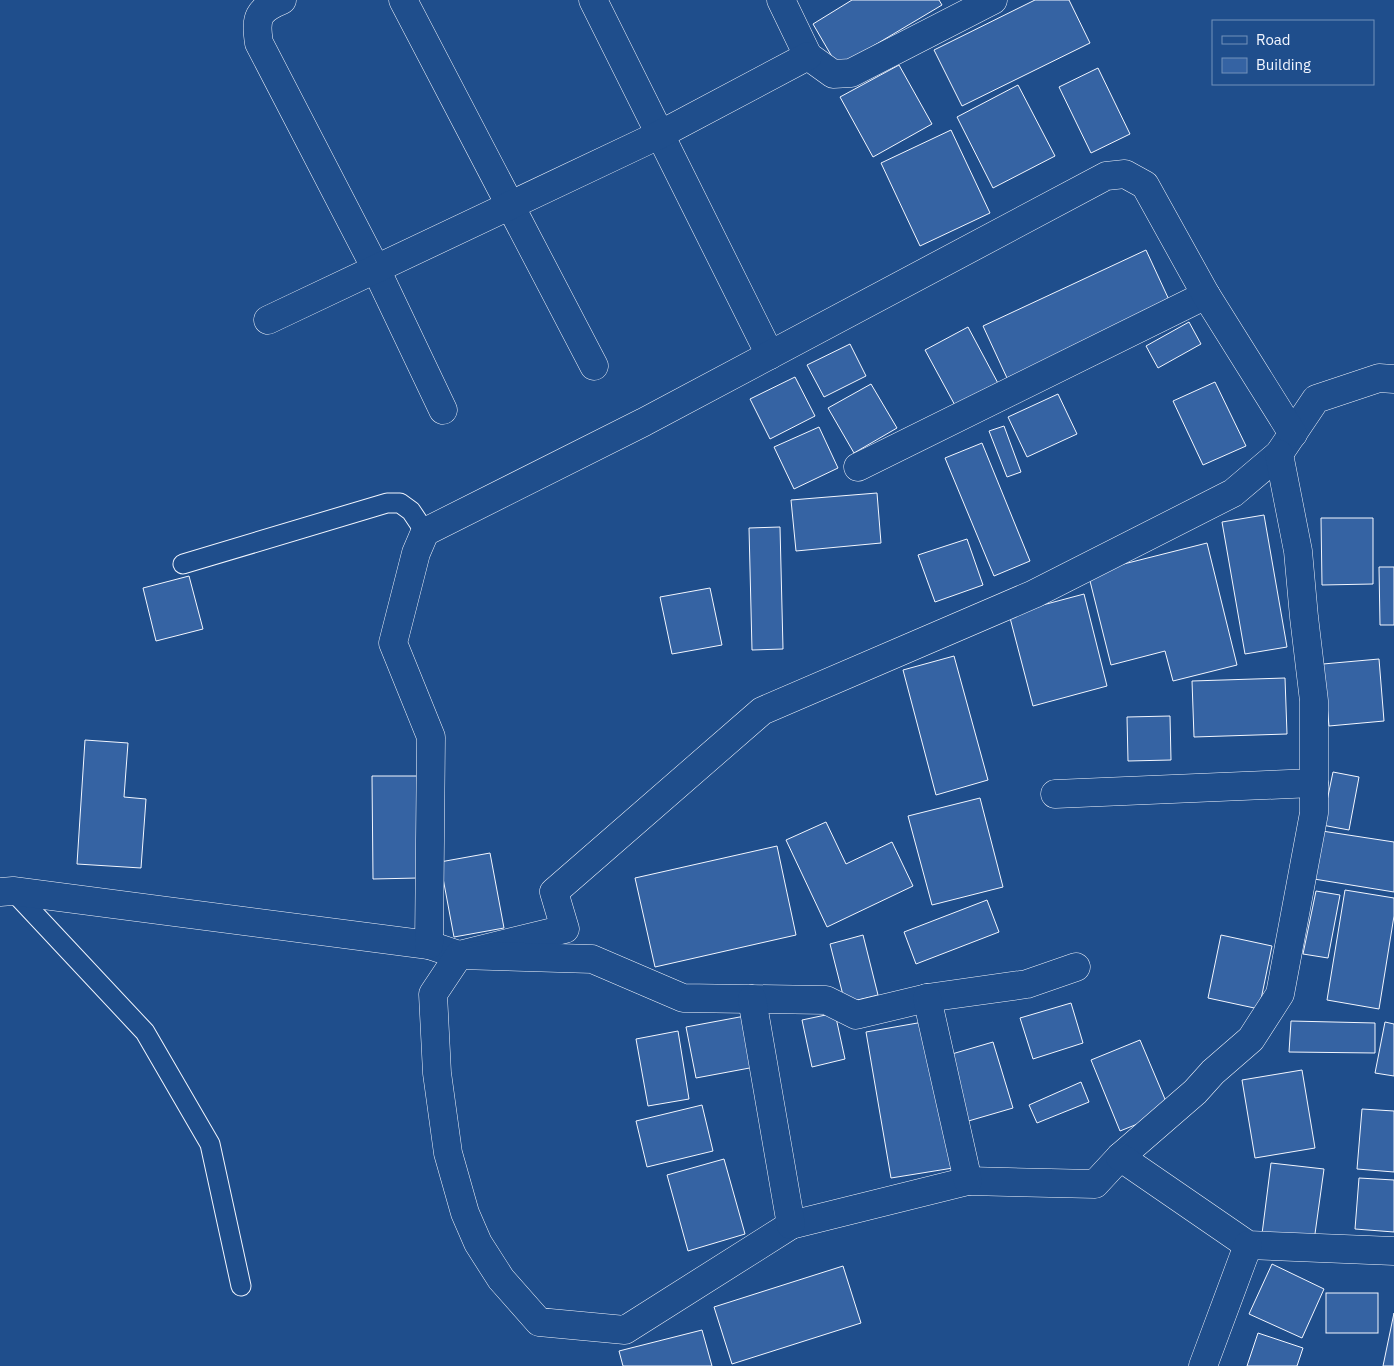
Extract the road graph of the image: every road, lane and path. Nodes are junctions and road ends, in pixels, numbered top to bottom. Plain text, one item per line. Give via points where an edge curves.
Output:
1 (282, 0) edge
2 (403, 0) edge
3 (593, 0) edge
4 (781, 0) edge
5 (993, 0) edge
6 (808, 56) junction
7 (661, 134) junction
8 (510, 205) junction
9 (376, 269) junction
10 (1206, 295) junction
11 (268, 320) dead end
12 (770, 355) junction
13 (594, 366) dead end
14 (1394, 379) edge
15 (443, 410) dead end
16 (1286, 444) junction
17 (858, 467) dead end
18 (425, 532) junction
19 (183, 564) dead end
20 (1314, 783) junction
21 (1055, 794) dead end
22 (6, 892) edge
23 (429, 945) junction
24 (459, 955) junction
25 (1076, 967) dead end
26 (927, 998) junction
27 (752, 999) junction
28 (1120, 1157) junction
29 (968, 1181) junction
30 (792, 1225) junction
31 (1248, 1246) junction
32 (1394, 1251) edge
33 (241, 1286) dead end
34 (1203, 1366) edge

1 - 9 street via 265,7 256,25 259,43
2 - 8 street
3 - 7 street
4 - 6 street
5 - 6 street via 851,74 833,74
6 - 7 street
7 - 8 street
7 - 12 street
8 - 9 street
8 - 13 street
9 - 11 street
9 - 15 street
10 - 12 street via 1145,185 1125,174 1106,176
10 - 16 street
10 - 17 street
12 - 18 street
14 - 16 street via 1379,378 1316,399
16 - 20 street via 1314,700
16 - 24 street via 1233,493 1034,594 762,711 554,892 565,929
18 - 19 lane via 411,511 400,503 387,503
18 - 23 street via 416,553 393,643 431,738
20 - 21 street
20 - 28 street via 1314,813 1280,994 1251,1039
22 - 23 street
22 - 33 lane via 145,1032 210,1144
23 - 24 street
24 - 27 street via 592,959 683,998
24 - 30 street via 433,994 437,1073 448,1153 465,1213 478,1243 501,1278 539,1322 625,1330
25 - 26 street via 1027,984
26 - 27 street via 856,1015 826,1000
26 - 29 street
27 - 30 street
28 - 29 street via 1095,1184
28 - 31 street
29 - 30 street
31 - 32 street
31 - 34 street

